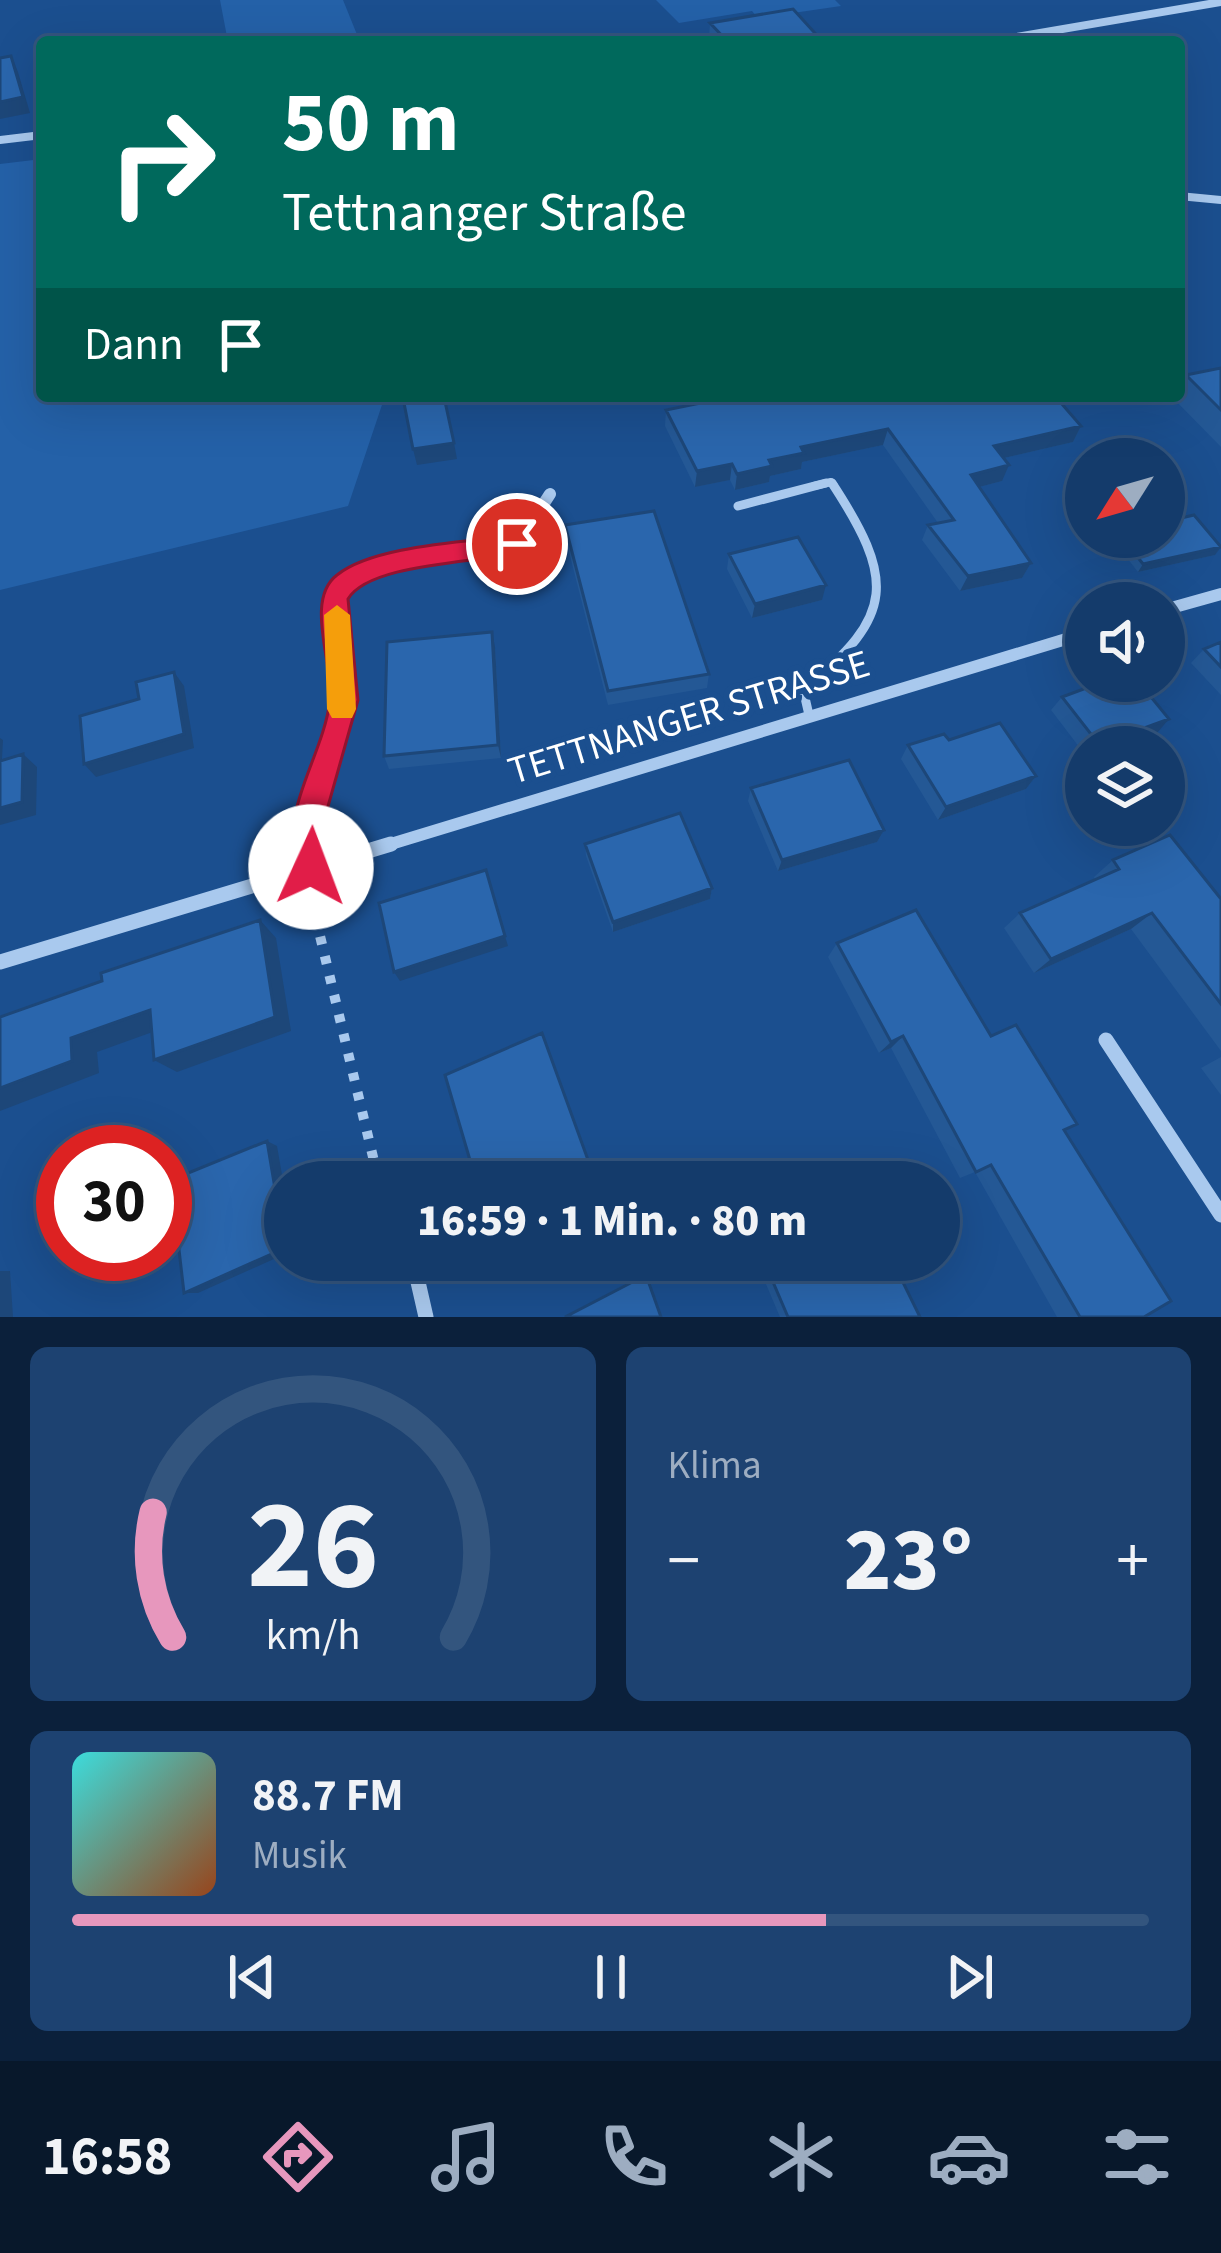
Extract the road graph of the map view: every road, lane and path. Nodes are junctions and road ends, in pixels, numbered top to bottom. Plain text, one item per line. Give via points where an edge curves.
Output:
1 (1221, 2) edge
2 (1009, 36) edge
3 (36, 136) edge
4 (0, 140) edge
5 (1185, 197) edge
6 (1221, 200) edge
7 (550, 494) dead end
8 (738, 506) dead end
9 (1221, 594) edge
10 (1185, 604) edge
11 (1065, 639) edge
12 (808, 715) junction
13 (311, 867) junction
14 (0, 962) edge
15 (1106, 1040) dead end
16 (374, 1161) edge
17 (1221, 1214) edge
18 (418, 1281) edge
19 (426, 1317) edge

1 - 2 street
3 - 4 street
5 - 6 street
7 - 13 street via 517,544 384,565 345,582 335,598 344,700 305,831
8 - 12 lane via 831,482 871,547 878,586 872,622 847,656 803,689
9 - 10 street
11 - 12 street, TETTNANGER STRASSE
12 - 13 street, TETTNANGER STRASSE
13 - 14 street, TETTNANGER STRASSE
13 - 16 path
15 - 17 street
18 - 19 street

